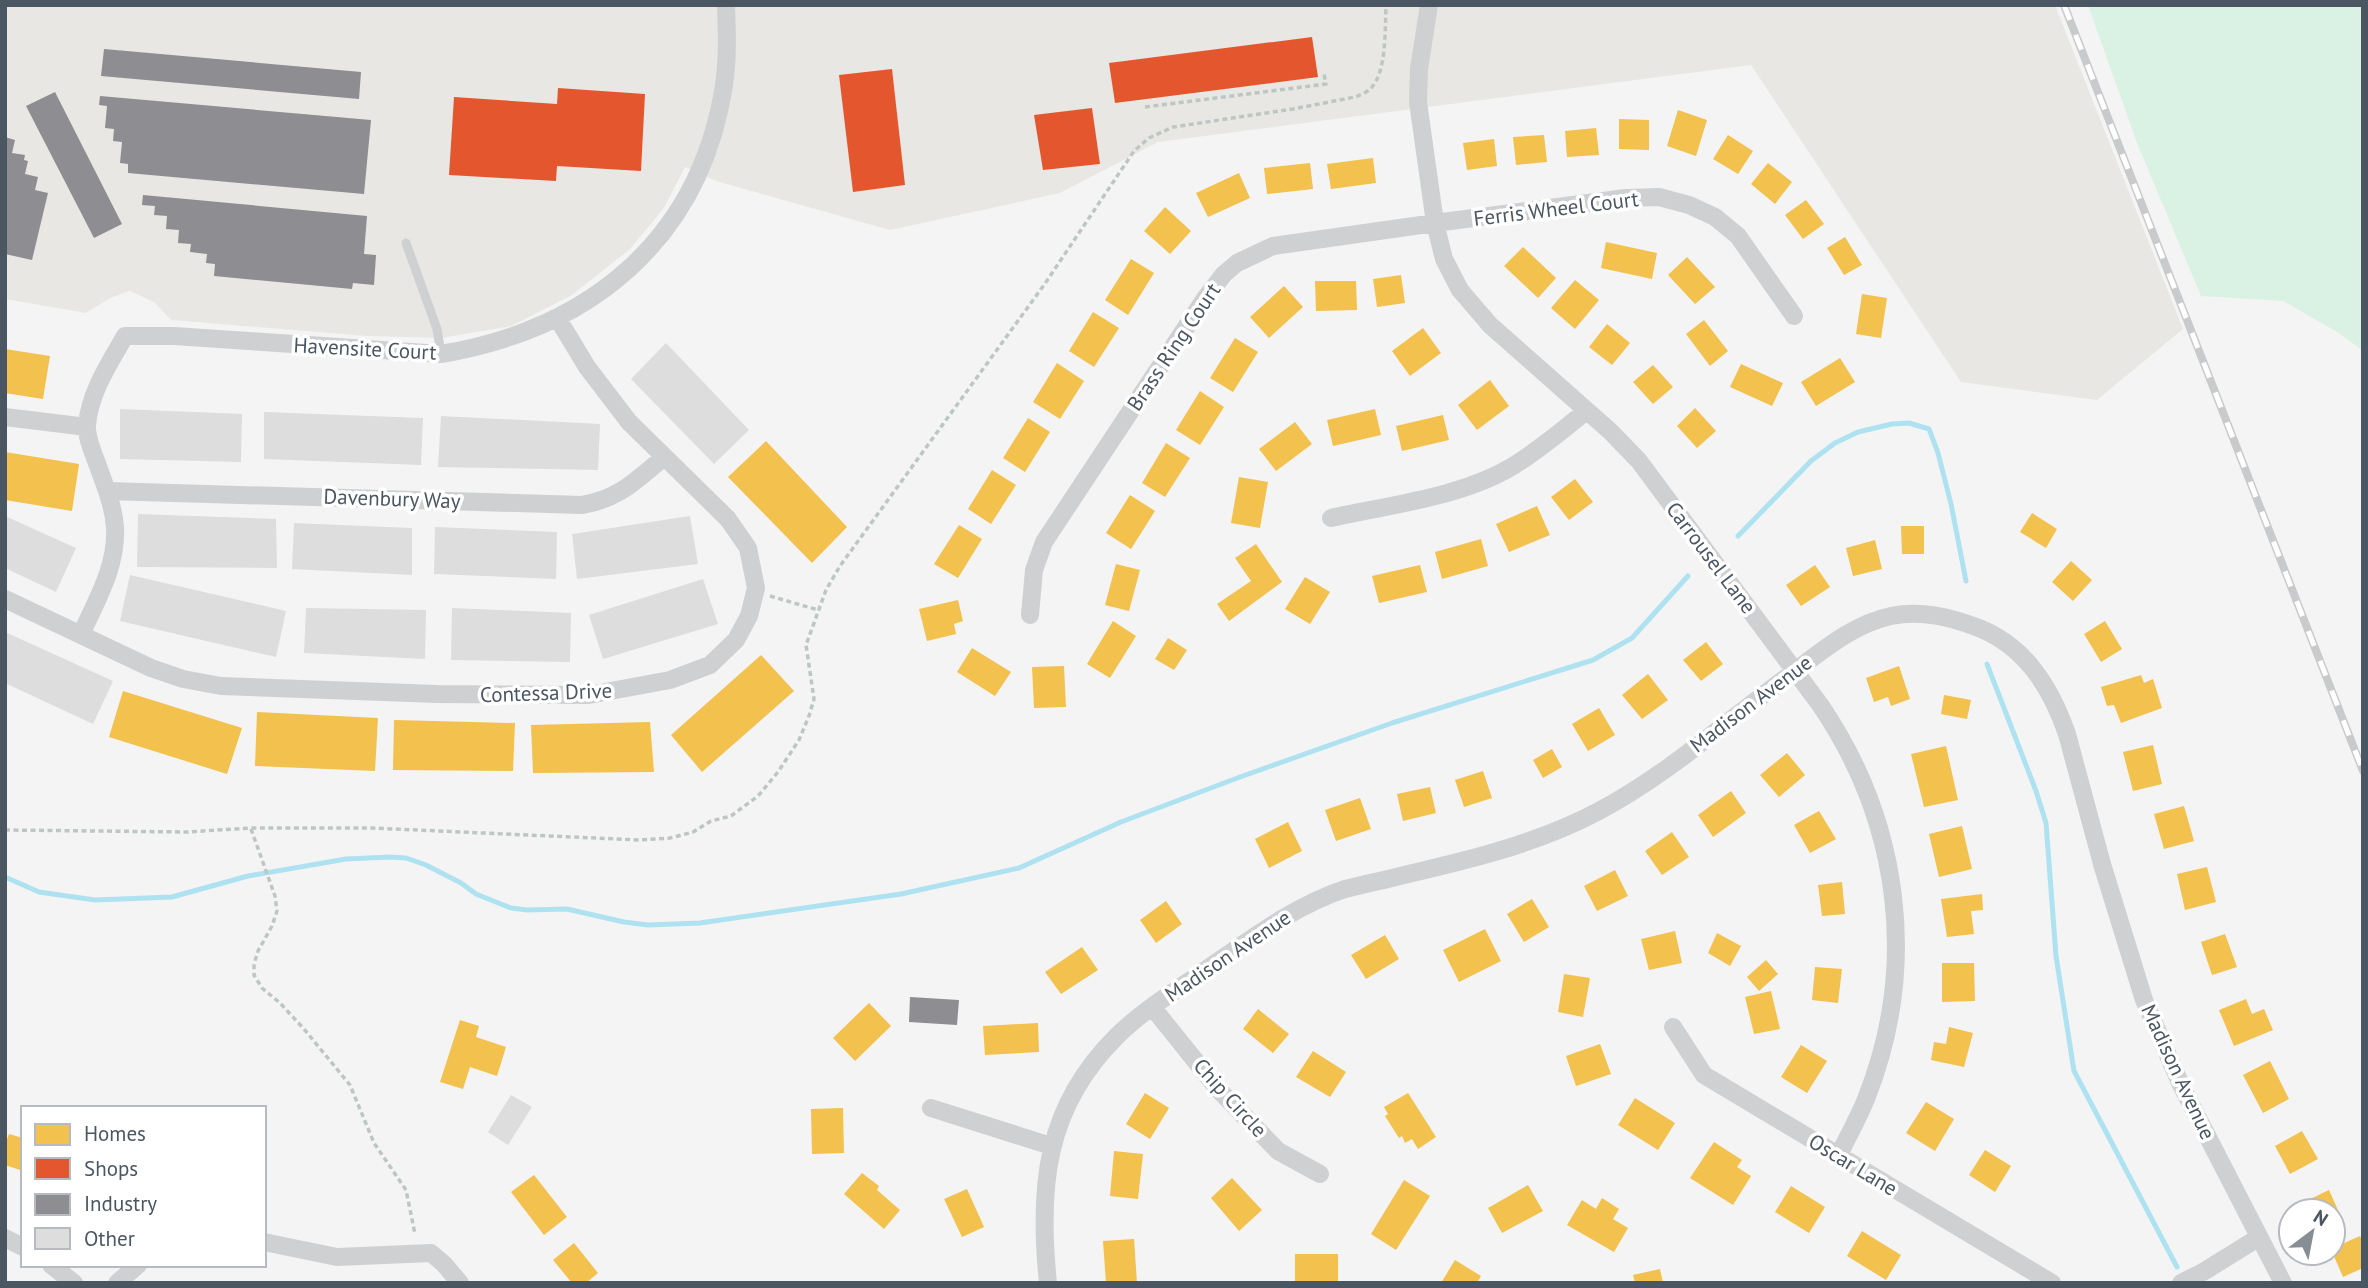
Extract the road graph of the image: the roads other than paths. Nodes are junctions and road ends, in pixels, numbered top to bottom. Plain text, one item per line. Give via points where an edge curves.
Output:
1 (726, 5) edge
2 (1429, 5) edge
3 (1435, 223) junction
4 (406, 243) dead end
5 (1794, 316) dead end
6 (558, 319) junction
7 (441, 354) junction
8 (1586, 411) junction
9 (5, 417) edge
10 (87, 427) junction
11 (663, 458) junction
12 (107, 491) junction
13 (1331, 518) dead end
14 (5, 599) edge
15 (1030, 615) dead end
16 (81, 635) junction
17 (1795, 671) junction
18 (1153, 1007) junction
19 (1673, 1027) dead end
20 (931, 1108) dead end
21 (1051, 1146) junction
22 (1838, 1157) junction
23 (1320, 1174) dead end
24 (5, 1238) edge
25 (2258, 1238) junction
26 (266, 1242) edge
27 (21, 1246) edge
28 (54, 1267) edge
29 (136, 1267) edge
30 (458, 1281) edge
31 (74, 1283) edge
32 (117, 1283) edge
33 (1048, 1283) edge
34 (2052, 1283) edge
35 (2181, 1283) edge
36 (2283, 1283) edge

1 - 6 street, Havensite Court via 722,97 704,158 686,196 641,259 600,293
2 - 3 street, Carrousel Lane via 1419,102
3 - 5 street, Ferris Wheel Court via 1626,198 1658,197 1689,205 1715,217 1738,236
3 - 8 street, Carrousel Lane via 1444,259 1460,290 1490,325
3 - 15 street, Brass Ring Court via 1273,246 1224,274 1044,542 1034,570
4 - 7 lane via 437,329
6 - 7 street, Havensite Court via 480,348
6 - 11 street, Contessa Drive via 628,422
7 - 10 street, Havensite Court via 125,336 95,391
8 - 13 street via 1512,467 1483,481
8 - 17 street, Carrousel Lane via 1639,461
9 - 10 street
10 - 12 street
11 - 12 street, Davenbury Way via 619,493 582,505
11 - 16 street, Contessa Drive via 729,519 754,567 754,600 744,628 725,653 693,673 589,695 221,686 151,668
12 - 16 street via 115,527 114,553
14 - 16 street, Contessa Drive
17 - 18 street, Madison Avenue via 1660,773 1595,813 1513,848 1322,897 1297,909
17 - 22 street, Carrousel Lane via 1843,738 1859,771 1881,829 1895,902 1889,1017 1866,1100
17 - 25 street, Madison Avenue via 1854,630 1915,614 1934,614 1989,632 2035,668 2057,705 2067,734 2152,1021
18 - 21 street, Madison Avenue via 1090,1066
18 - 23 street, Chip Circle via 1218,1089 1278,1151
19 - 22 street, Oscar Lane via 1704,1076
20 - 21 street
21 - 33 street, Madison Avenue via 1044,1198
22 - 34 street, Oscar Lane
24 - 27 street
25 - 35 street
25 - 36 street, Madison Avenue
26 - 30 street via 337,1257 431,1254
28 - 31 street
29 - 32 street

